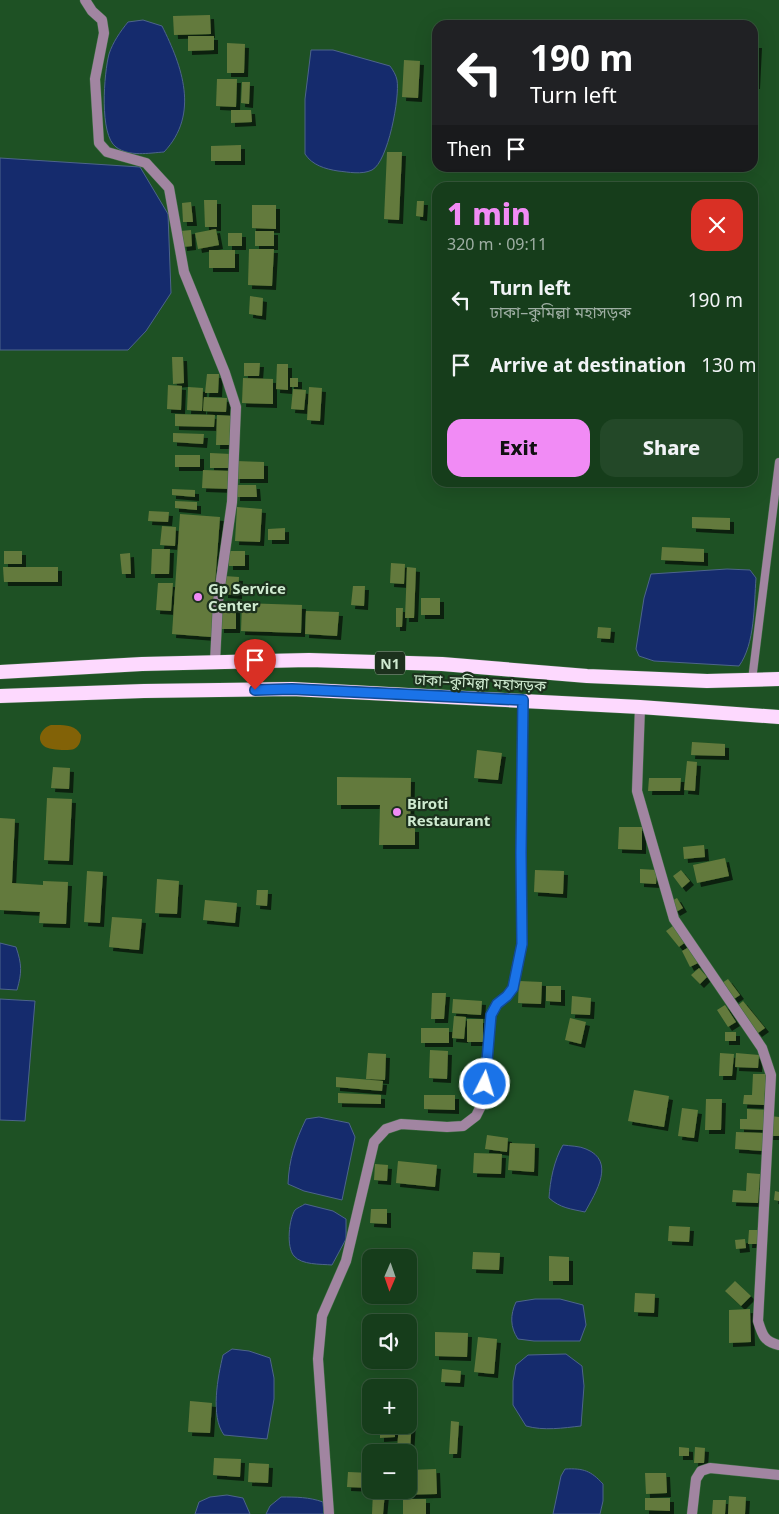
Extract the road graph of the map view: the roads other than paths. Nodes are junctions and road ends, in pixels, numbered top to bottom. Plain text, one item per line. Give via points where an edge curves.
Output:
1 (85, 0) edge
2 (779, 462) edge
3 (215, 662) junction
4 (3, 671) edge
5 (779, 679) edge
6 (752, 680) junction
7 (4, 696) edge
8 (523, 700) junction
9 (640, 707) junction
10 (779, 718) edge
11 (779, 1346) edge
12 (779, 1474) edge
13 (329, 1514) edge
14 (692, 1514) edge

1 - 3 street via 102,20 104,34 95,79 99,143 107,152 146,163 168,188 184,272 236,407 232,502 218,601
2 - 6 lane
3 - 4 highway, ঢাকা–কুমিল্লা মহাসড়ক / N1
3 - 6 highway, ঢাকা–কুমিল্লা মহাসড়ক / N1 via 309,660 423,664 587,676
4 - 7 highway
5 - 6 highway, ঢাকা–কুমিল্লা মহাসড়ক / N1
7 - 8 highway, ঢাকা–কুমিল্লা মহাসড়ক / N1 via 292,689
8 - 9 highway, ঢাকা–কুমিল্লা মহাসড়ক / N1
8 - 13 street via 522,944 513,988 491,1015 483,1102 476,1116 463,1126 447,1128 401,1124 386,1128 374,1142 346,1261 322,1316 318,1359
9 - 10 highway, ঢাকা–কুমিল্লা মহাসড়ক / N1
9 - 11 street via 637,791 674,919 762,1048 771,1075 758,1321 762,1336
12 - 14 street via 710,1468 700,1471

